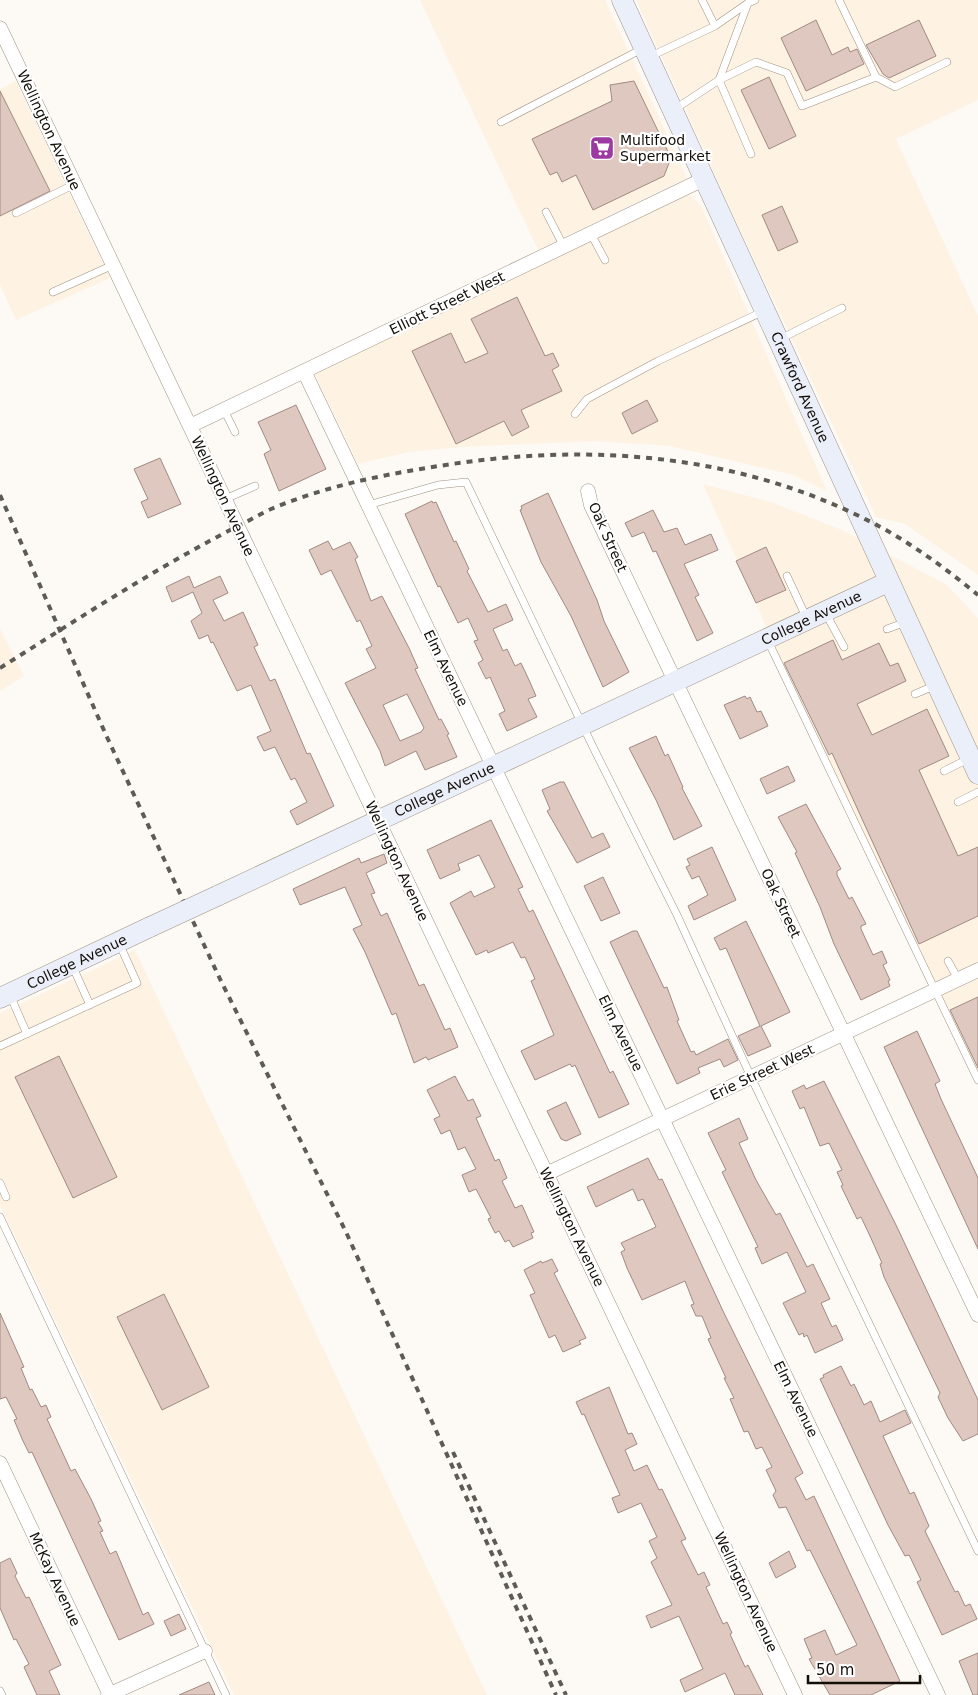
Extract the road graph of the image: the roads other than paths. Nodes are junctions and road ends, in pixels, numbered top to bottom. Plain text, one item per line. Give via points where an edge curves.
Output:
1 (622, 0) edge
2 (702, 0) edge
3 (839, 0) edge
4 (751, 1) edge
5 (715, 26) junction
6 (0, 28) edge
7 (646, 53) junction
8 (947, 62) dead end
9 (876, 77) junction
10 (718, 80) junction
11 (673, 110) junction
12 (501, 122) dead end
13 (751, 154) dead end
14 (704, 179) junction
15 (75, 184) junction
16 (546, 212) dead end
17 (16, 213) dead end
18 (591, 234) junction
19 (564, 247) junction
20 (605, 260) dead end
21 (113, 265) junction
22 (53, 292) dead end
23 (842, 308) dead end
24 (765, 311) junction
25 (778, 340) junction
26 (304, 371) junction
27 (224, 410) junction
28 (575, 414) dead end
29 (190, 426) junction
30 (235, 432) dead end
31 (255, 486) dead end
32 (588, 491) dead end
33 (225, 499) junction
34 (368, 505) junction
35 (787, 576) dead end
36 (888, 582) junction
37 (816, 616) junction
38 (907, 622) junction
39 (888, 629) dead end
40 (766, 638) junction
41 (844, 647) dead end
42 (675, 681) junction
43 (936, 685) junction
44 (915, 694) dead end
45 (584, 724) junction
46 (493, 766) junction
47 (974, 766) edge
48 (944, 771) dead end
49 (978, 792) edge
50 (958, 802) dead end
51 (378, 820) junction
52 (118, 942) junction
53 (948, 961) dead end
54 (72, 964) junction
55 (978, 970) edge
56 (958, 979) junction
57 (935, 990) junction
58 (5, 996) edge
59 (90, 1005) junction
60 (844, 1033) junction
61 (26, 1034) junction
62 (0, 1046) edge
63 (751, 1077) junction
64 (978, 1080) edge
65 (662, 1119) junction
66 (546, 1174) junction
67 (0, 1184) edge
68 (6, 1197) dead end
69 (0, 1217) edge
70 (978, 1315) edge
71 (0, 1463) edge
72 (978, 1551) edge
73 (205, 1651) junction
74 (0, 1691) edge
75 (2, 1695) edge
76 (109, 1695) edge
77 (226, 1695) edge
78 (795, 1695) edge
79 (938, 1695) edge

1 - 7 street, Crawford Avenue
2 - 5 lane
3 - 9 lane
4 - 5 lane
4 - 10 lane
5 - 7 lane
6 - 15 street, Wellington Avenue
7 - 11 street, Crawford Avenue
7 - 12 lane
8 - 9 lane via 895,86
9 - 10 lane via 802,106 787,72 756,62
10 - 11 lane
10 - 13 lane
11 - 14 street, Crawford Avenue
14 - 18 street, Elliott Street West
14 - 24 street, Crawford Avenue
15 - 17 lane
15 - 21 street, Wellington Avenue
16 - 19 lane
18 - 19 street, Elliott Street West
18 - 20 lane
19 - 26 street, Elliott Street West
21 - 22 lane
21 - 29 street, Wellington Avenue
23 - 25 lane
24 - 25 street, Crawford Avenue
24 - 28 lane via 658,361 587,399
25 - 36 street, Crawford Avenue
26 - 27 street, Elliott Street West
26 - 34 street, Elm Avenue
27 - 29 street, Elliott Street West
27 - 30 lane
29 - 33 street, Wellington Avenue
31 - 33 lane
32 - 42 street, Oak Street via 591,505
33 - 51 street, Wellington Avenue
34 - 45 lane via 438,485 466,482
34 - 46 street, Elm Avenue
35 - 37 lane
36 - 37 street, College Avenue
36 - 38 street, Crawford Avenue
37 - 40 street, College Avenue
37 - 41 lane
38 - 39 lane
38 - 43 street, Crawford Avenue
40 - 42 street, College Avenue
40 - 57 lane
42 - 45 street, College Avenue
42 - 60 street, Oak Street
43 - 44 lane
43 - 47 street, Crawford Avenue
45 - 46 street, College Avenue
45 - 63 lane
46 - 51 street, College Avenue
46 - 65 street, Elm Avenue
47 - 48 lane
49 - 50 lane
51 - 52 street, College Avenue, bridge
51 - 66 street, Wellington Avenue
52 - 54 street, College Avenue
52 - 59 lane via 137,984
53 - 56 lane
54 - 58 street, College Avenue
54 - 59 lane
55 - 56 street, Erie Street West
56 - 57 street, Erie Street West
57 - 60 street, Erie Street West
57 - 64 lane
58 - 61 lane
59 - 61 lane
60 - 63 street, Erie Street West
60 - 70 street, Oak Street
61 - 62 lane
63 - 65 street, Erie Street West
63 - 72 lane
65 - 66 street, Erie Street West
65 - 79 street, Elm Avenue
66 - 78 street, Wellington Avenue
67 - 68 lane
69 - 73 lane
71 - 76 street, McKay Avenue
73 - 76 street
73 - 77 lane
74 - 75 lane

